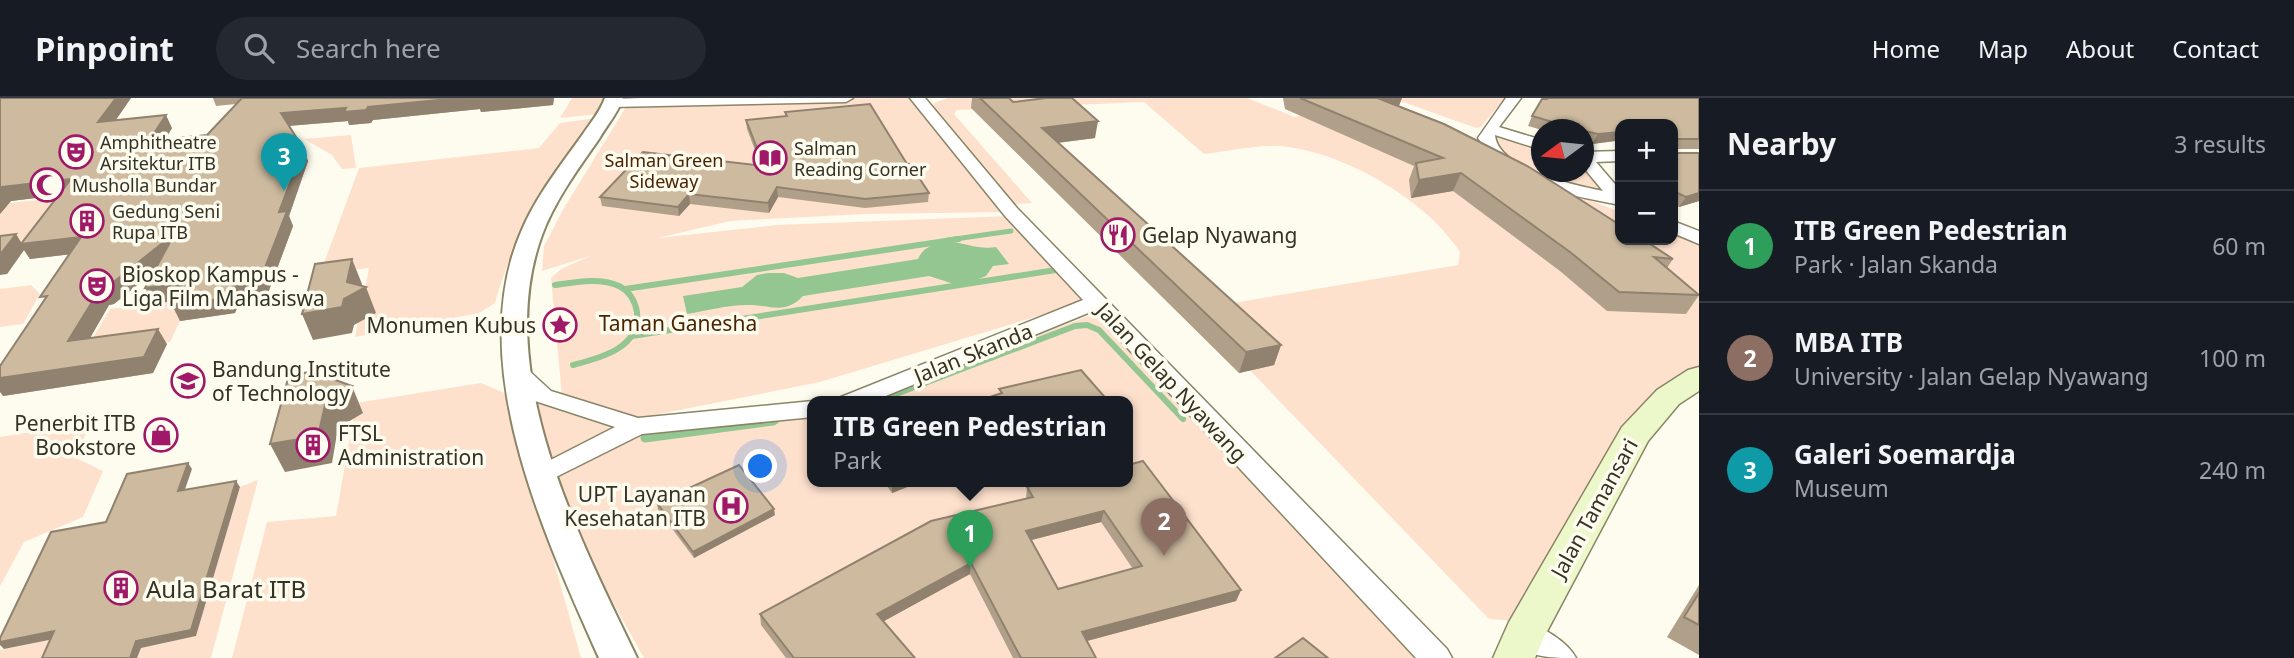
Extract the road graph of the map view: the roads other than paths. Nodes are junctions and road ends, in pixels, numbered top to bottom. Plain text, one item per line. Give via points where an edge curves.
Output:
1 (846, 98) edge
2 (916, 98) edge
3 (1514, 98) edge
4 (613, 101) edge
5 (1490, 129) junction
6 (1531, 142) edge
7 (1615, 156) edge
8 (1594, 157) edge
9 (1594, 170) edge
10 (1615, 194) edge
11 (1615, 199) edge
12 (1678, 228) edge
13 (1699, 238) edge
14 (1096, 302) junction
15 (518, 373) junction
16 (1699, 377) edge
17 (864, 396) edge
18 (807, 410) edge
19 (637, 426) junction
20 (540, 477) junction
21 (1519, 646) edge
22 (618, 658) edge
23 (1436, 658) edge
24 (1560, 658) edge

1 - 4 street
2 - 14 street, Jalan Gelap Nyawang via 1011,212
3 - 5 street
4 - 15 street via 556,188 526,248 515,304
5 - 6 street
5 - 11 street via 1486,138 1491,149 1526,173
7 - 8 street
9 - 10 street
12 - 13 street
14 - 17 street, Jalan Skanda
14 - 23 street, Jalan Gelap Nyawang
15 - 19 street via 543,396
15 - 20 street
16 - 21 main road, Jalan Tamansari via 1668,397 1634,435
18 - 19 street
19 - 20 street
20 - 22 street
21 - 24 street

